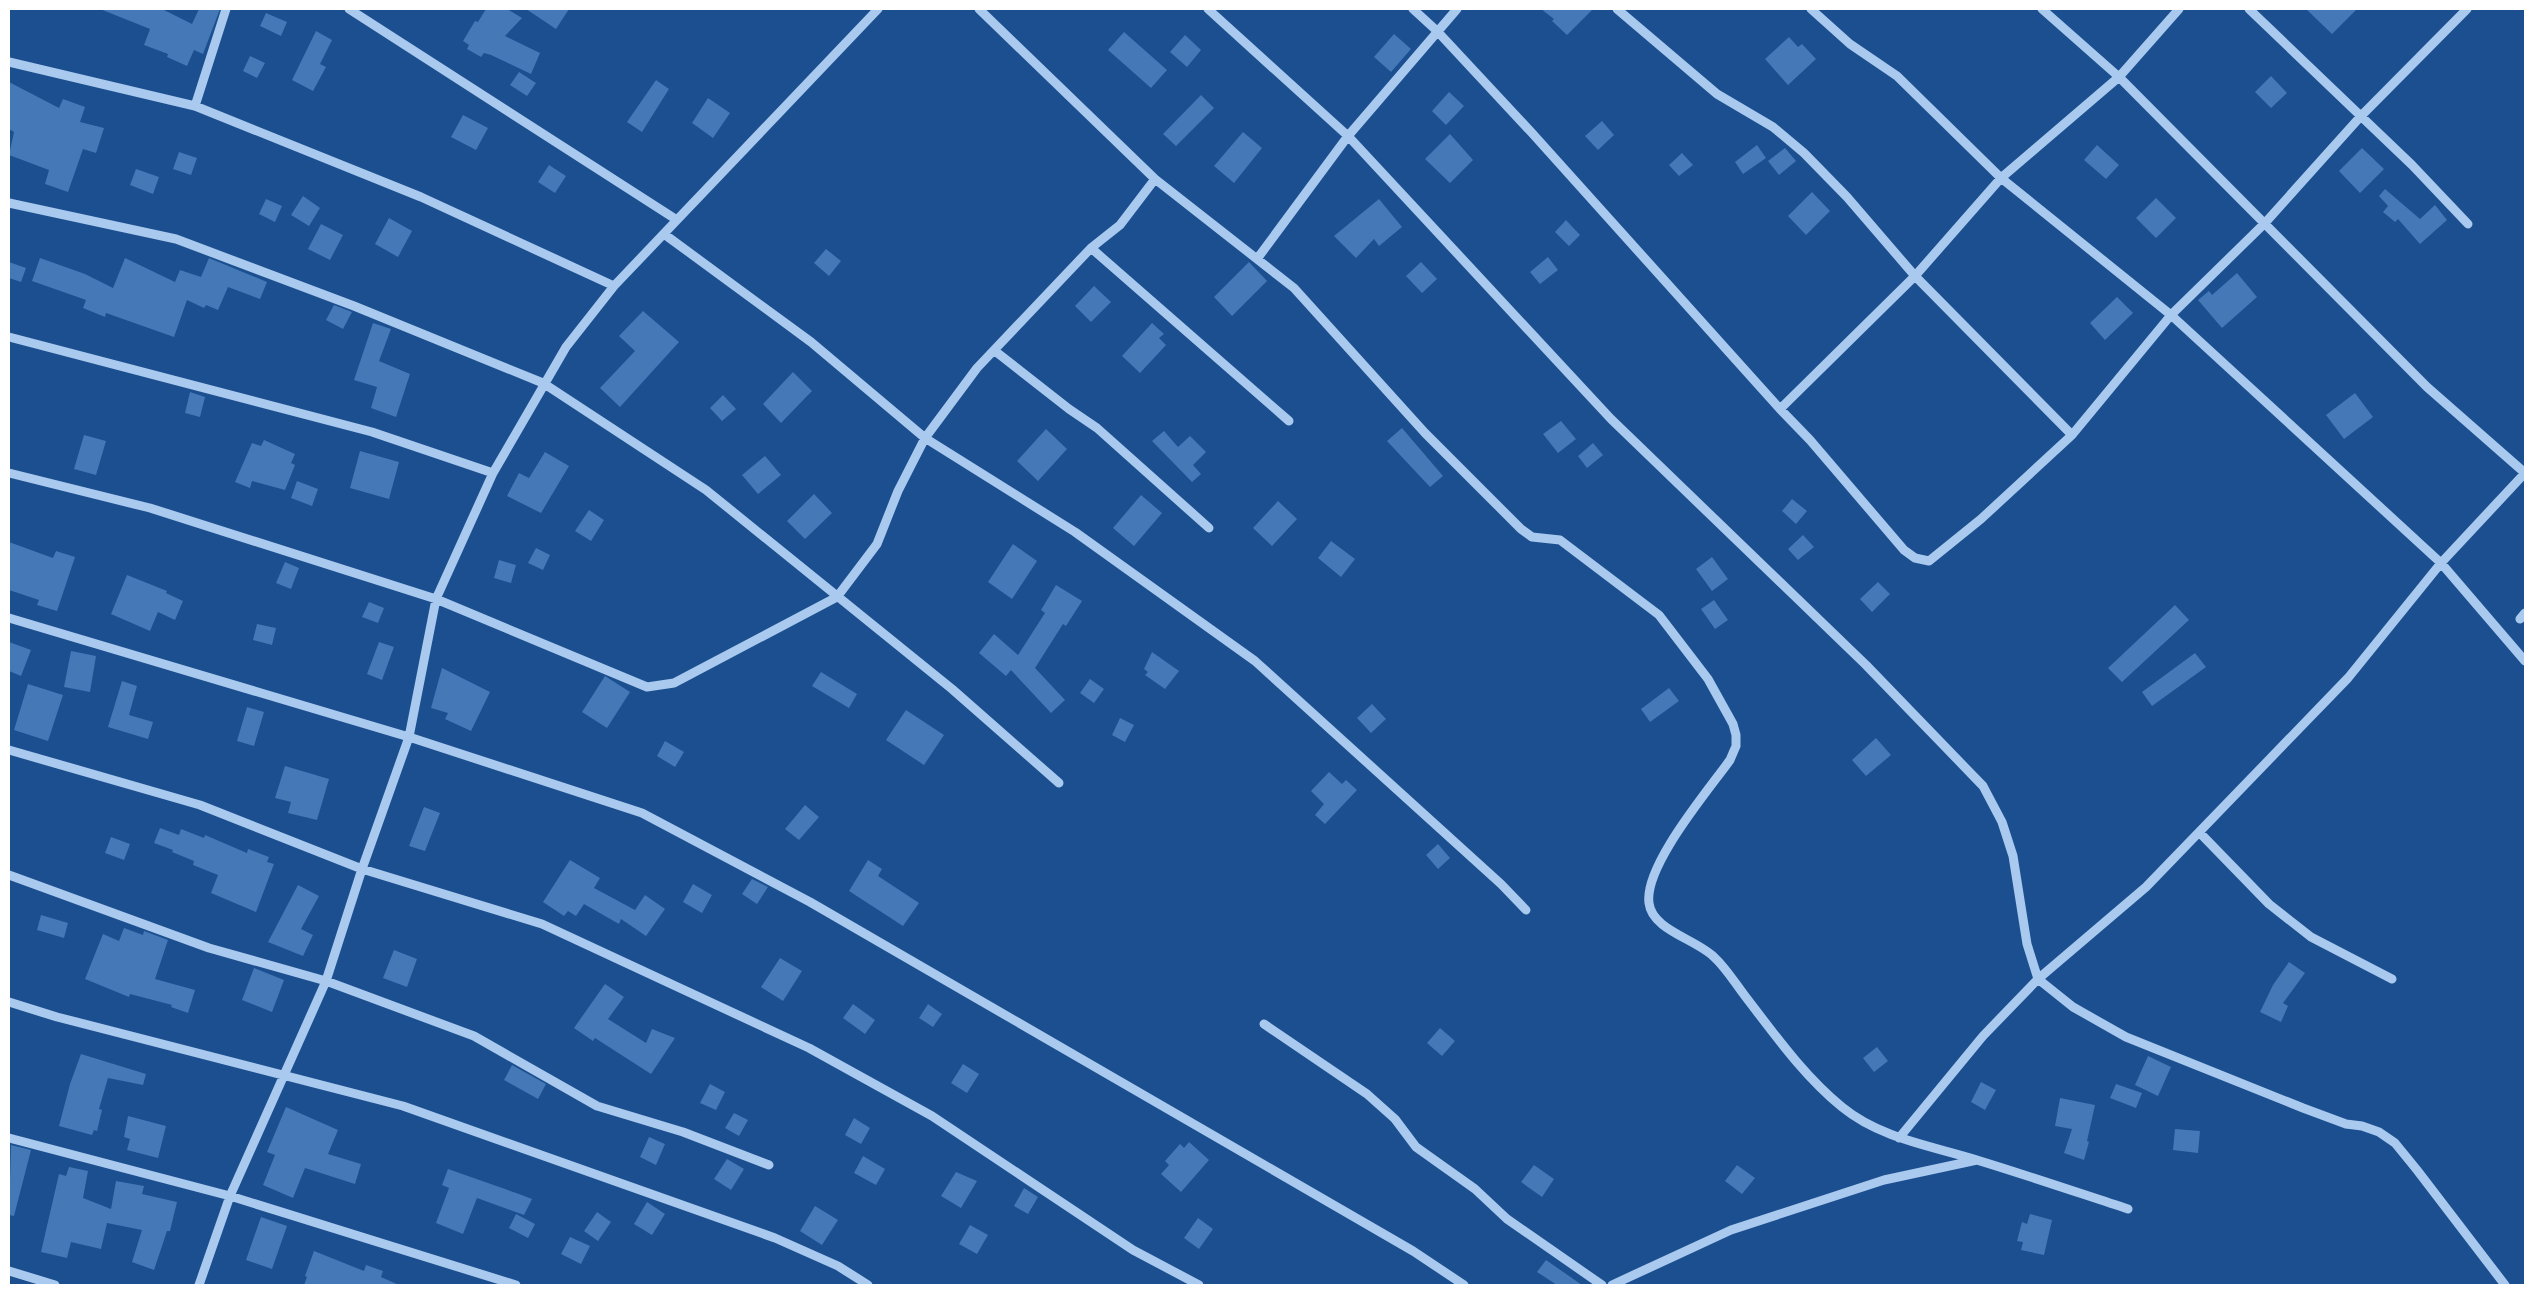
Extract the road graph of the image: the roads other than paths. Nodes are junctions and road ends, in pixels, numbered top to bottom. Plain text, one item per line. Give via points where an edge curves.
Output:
1 (226, 9) edge
2 (350, 9) edge
3 (878, 9) edge
4 (979, 9) edge
5 (1208, 9) edge
6 (1413, 9) edge
7 (1456, 9) edge
8 (1617, 9) edge
9 (1811, 9) edge
10 (2042, 9) edge
11 (2179, 9) edge
12 (2249, 9) edge
13 (2467, 9) edge
14 (1437, 31) junction
15 (9, 62) edge
16 (2119, 77) junction
17 (195, 106) junction
18 (2361, 116) junction
19 (1348, 136) junction
20 (2001, 178) junction
21 (1155, 180) junction
22 (9, 203) edge
23 (677, 220) junction
24 (2265, 223) junction
25 (2468, 224) dead end
26 (664, 234) junction
27 (1091, 248) junction
28 (1257, 259) junction
29 (1915, 276) junction
30 (614, 286) junction
31 (2171, 315) junction
32 (9, 336) edge
33 (995, 351) junction
34 (543, 383) junction
35 (1780, 409) junction
36 (1289, 421) dead end
37 (2072, 435) junction
38 (925, 438) junction
39 (9, 472) edge
40 (493, 473) junction
41 (2525, 473) edge
42 (1209, 528) dead end
43 (2441, 563) junction
44 (837, 597) junction
45 (436, 599) junction
46 (9, 618) edge
47 (2525, 661) edge
48 (410, 737) junction
49 (9, 750) edge
50 (1059, 783) dead end
51 (2199, 832) junction
52 (362, 869) junction
53 (9, 875) edge
54 (1526, 910) dead end
55 (2038, 979) junction
56 (2392, 979) dead end
57 (326, 981) junction
58 (9, 1002) edge
59 (1264, 1024) dead end
60 (285, 1075) junction
61 (9, 1138) edge
62 (1899, 1138) junction
63 (1978, 1160) junction
64 (769, 1165) dead end
65 (230, 1196) junction
66 (2128, 1209) dead end
67 (9, 1271) edge
68 (55, 1285) edge
69 (199, 1285) edge
70 (516, 1285) edge
71 (868, 1285) edge
72 (1200, 1285) edge
73 (1464, 1285) edge
74 (1602, 1285) edge
75 (1612, 1285) edge
76 (2505, 1285) edge

1 - 17 street
2 - 23 street
3 - 23 street
4 - 21 street
5 - 19 street
6 - 14 street
7 - 14 street
8 - 29 street via 1716,94 1773,127 1804,153
9 - 20 street via 1850,44 1897,76
10 - 16 street
11 - 16 street
12 - 18 street
13 - 18 street
14 - 19 street
14 - 35 street
15 - 17 street
16 - 20 street
16 - 24 street
17 - 30 street via 421,197
18 - 24 street
18 - 25 street
19 - 28 street
19 - 55 street via 1611,419 1866,665 1982,786 2002,822 2013,856 2027,944
20 - 29 street
20 - 31 street
21 - 27 street via 1120,225
21 - 28 street
22 - 34 street via 176,239 354,306
23 - 26 street
24 - 31 street
24 - 41 street via 2427,388
26 - 30 street
26 - 38 street via 811,342
27 - 33 street
27 - 36 street
28 - 62 street via 1294,288 1425,433 1521,529 1532,537 1560,540 1658,615 1708,679 1733,724 1736,746 1730,760 1659,862 1649,885 1649,905 1659,924 1714,956 1805,1071 1843,1108
29 - 35 street
29 - 37 street
30 - 34 street via 566,346
31 - 37 street
31 - 43 street
32 - 40 street via 372,432
33 - 38 street via 977,368
33 - 42 street via 1097,428
34 - 40 street
34 - 44 street via 706,490
35 - 37 street via 1904,550 1916,558 1930,561
38 - 44 street via 898,491 877,544
38 - 54 street via 1075,532 1255,660 1502,884
39 - 45 street via 150,508
40 - 45 street
41 - 43 street
43 - 47 street
43 - 51 street via 2348,678
44 - 45 street via 674,684 647,687
44 - 50 street via 952,689
45 - 48 street
46 - 48 street
48 - 52 street
48 - 73 street via 642,813 810,902 1413,1251
49 - 52 street via 200,805
51 - 55 street via 2146,887
51 - 56 street via 2269,904 2311,936
52 - 57 street
52 - 72 street via 542,924 809,1048 932,1116 1133,1250
53 - 57 street via 209,948
55 - 62 street via 1983,1036
55 - 76 street via 2073,1007 2126,1037 2303,1108 2378,1132 2395,1143
57 - 60 street
57 - 64 street via 474,1036 597,1106 683,1132
58 - 60 street
59 - 74 street via 1367,1094 1395,1119 1416,1147 1476,1190 1507,1219
60 - 65 street
60 - 71 street via 403,1106 776,1238 838,1266
61 - 65 street
62 - 63 street
63 - 66 street
63 - 75 street via 1884,1180 1740,1227
65 - 69 street
65 - 70 street
67 - 68 street

